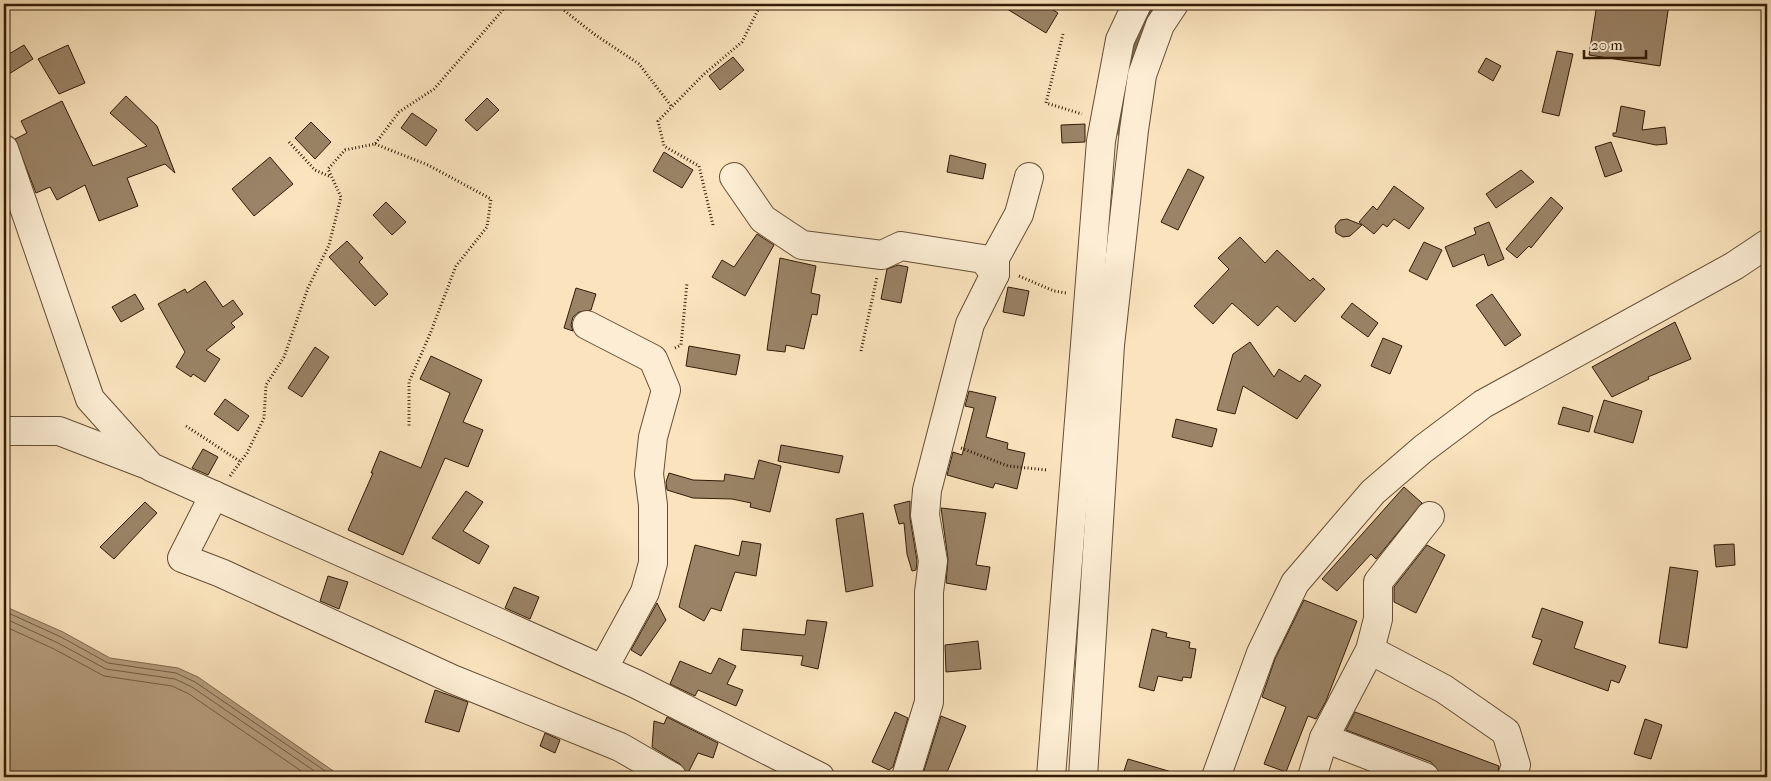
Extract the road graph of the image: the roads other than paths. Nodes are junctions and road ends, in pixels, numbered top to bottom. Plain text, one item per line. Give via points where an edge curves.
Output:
1 (1137, 4) edge
2 (1174, 4) edge
3 (4, 149) edge
4 (734, 177) dead end
5 (1029, 177) dead end
6 (1767, 244) edge
7 (994, 274) junction
8 (587, 325) dead end
9 (4, 431) edge
10 (151, 467) junction
11 (222, 486) junction
12 (1430, 516) dead end
13 (1370, 650) junction
14 (603, 669) junction
15 (1324, 738) junction
16 (672, 777) edge
17 (820, 777) edge
18 (906, 777) edge
19 (1051, 777) edge
20 (1083, 777) edge
21 (1216, 777) edge
22 (1312, 777) edge
23 (1425, 777) edge
24 (1512, 777) edge

1 - 19 street via 1120,40 1104,121 1078,410
2 - 20 street via 1160,25 1142,75 1134,130 1110,345
3 - 10 street via 90,399
4 - 7 street via 763,219 802,245 882,255 901,246 983,259
5 - 7 street via 1019,214 995,258
6 - 21 street via 1734,266 1483,404 1373,492 1295,583 1260,653
7 - 18 street via 970,324 928,490 925,515 934,561 929,592 929,702
8 - 14 street via 653,359 666,390 653,437 649,474 653,505 653,563 645,592
9 - 10 street via 59,431
10 - 11 street
11 - 14 street
11 - 16 street via 182,558 221,572 452,679 620,747
12 - 13 street via 1378,582 1378,619
13 - 15 street
13 - 24 street via 1444,689 1506,732 1516,765
14 - 17 street
15 - 22 street
15 - 23 street

